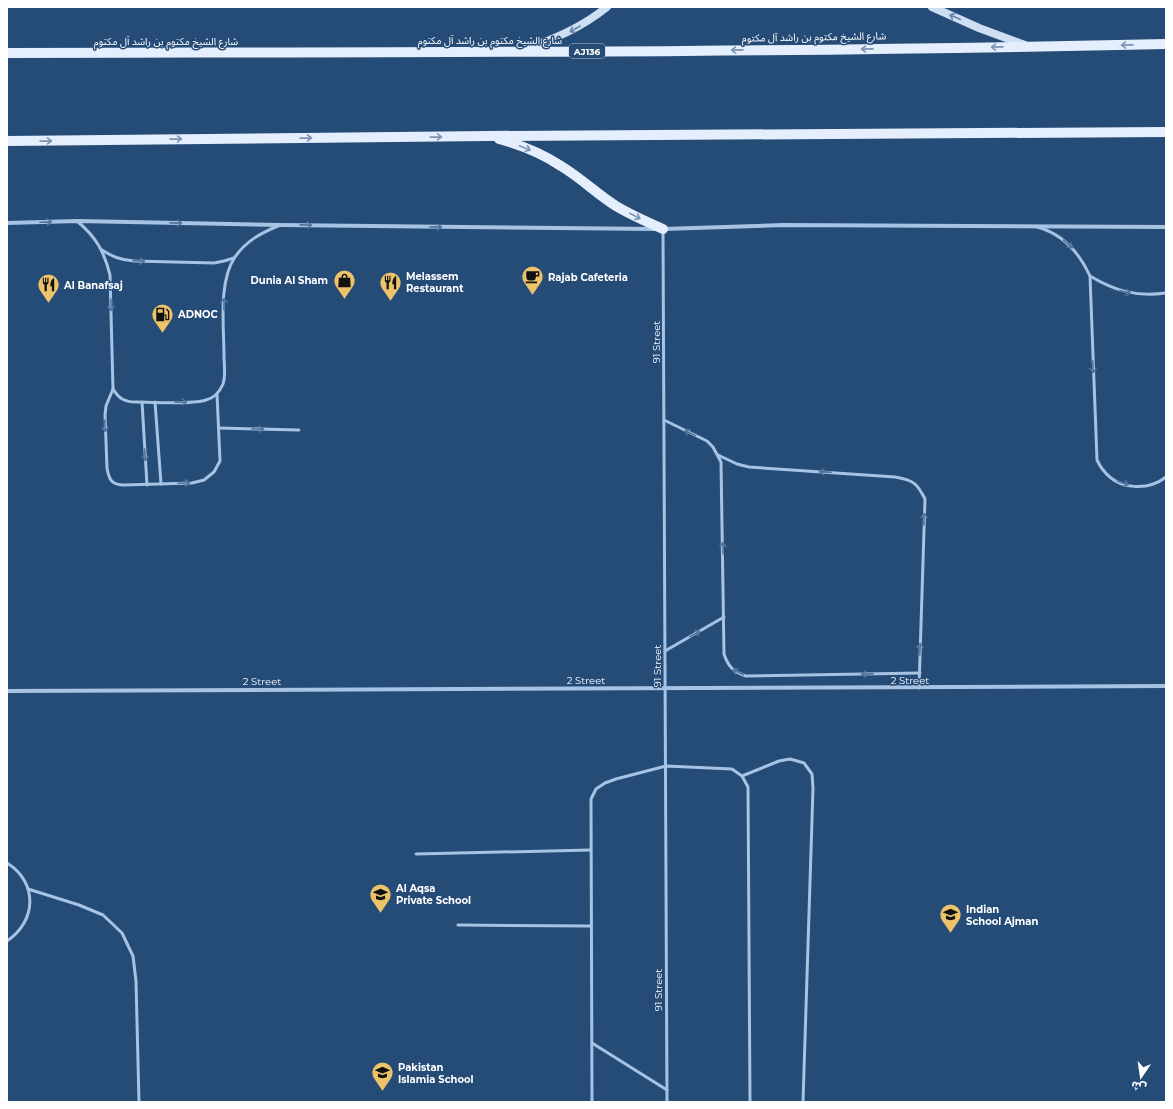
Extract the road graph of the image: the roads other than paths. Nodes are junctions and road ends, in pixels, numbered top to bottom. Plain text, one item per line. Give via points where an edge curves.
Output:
1 (607, 7) edge
2 (932, 7) edge
3 (1166, 44) edge
4 (1030, 47) junction
5 (517, 52) junction
6 (7, 53) edge
7 (1166, 132) edge
8 (488, 136) junction
9 (7, 141) edge
10 (77, 221) junction
11 (7, 223) edge
12 (280, 225) junction
13 (1034, 226) junction
14 (1166, 227) edge
15 (663, 229) junction
16 (102, 250) junction
17 (234, 258) junction
18 (1090, 276) junction
19 (1166, 293) edge
20 (113, 389) junction
21 (217, 394) junction
22 (142, 402) junction
23 (155, 402) junction
24 (664, 420) junction
25 (219, 428) junction
26 (299, 430) dead end
27 (718, 455) junction
28 (1166, 476) edge
29 (161, 484) junction
30 (148, 485) junction
31 (724, 616) junction
32 (666, 651) junction
33 (920, 674) junction
34 (1166, 686) edge
35 (665, 688) junction
36 (919, 688) junction
37 (7, 691) edge
38 (666, 766) junction
39 (742, 776) junction
40 (590, 850) junction
41 (416, 854) dead end
42 (7, 863) edge
43 (28, 889) junction
44 (458, 925) dead end
45 (591, 926) junction
46 (7, 941) edge
47 (592, 1043) junction
48 (667, 1090) junction
49 (138, 1102) edge
50 (592, 1102) edge
51 (667, 1102) edge
52 (750, 1102) edge
53 (803, 1102) edge

1 -> 5 main road via 571,31
4 -> 2 main road
3 -> 4 main road, شارع الشيخ مكتوم بن راشد آل مكتوم / AJ136
4 -> 5 main road, شارع الشيخ مكتوم بن راشد آل مكتوم / AJ136
5 - 6 main road, شارع الشيخ مكتوم بن راشد آل مكتوم / AJ136
7 - 8 main road
9 -> 8 main road
8 -> 15 main road via 544,156 617,206
11 -> 10 street
10 -> 12 street
10 - 16 lane via 87,229
12 -> 15 street
12 - 17 lane via 262,232 247,243
13 - 14 street
13 - 15 street via 783,225
13 -> 18 lane via 1064,240 1080,257
15 - 24 lane, 91 Street
16 -> 17 lane via 111,257 134,261 214,263
16 -> 20 lane via 110,275
21 -> 17 lane via 223,383 224,371 224,284
18 -> 19 lane via 1120,291 1152,295
18 -> 28 lane via 1097,460 1113,480 1125,485 1150,486
20 - 22 lane via 118,397 127,402
20 -> 30 lane via 105,415 108,475 117,485
23 -> 21 lane via 195,402 207,400
21 - 25 lane
22 - 23 lane
22 -> 30 lane
23 - 29 lane
27 -> 24 lane via 707,441
24 - 32 lane, 91 Street
25 -> 26 lane
29 -> 25 lane via 192,483 204,480 214,472 220,461
31 -> 27 lane via 721,462
33 -> 27 lane via 925,499 919,487 908,479 895,477 749,467
29 - 30 lane
32 -> 31 lane
33 -> 31 lane via 738,674 731,669 724,654
32 - 35 lane, 91 Street
33 - 36 lane
34 - 36 street, 2 Street
35 - 36 street, 2 Street
35 - 37 street, 2 Street
35 - 38 lane, 91 Street
38 - 39 lane via 732,769
38 - 40 lane via 616,779 596,789 591,799
38 - 48 lane, 91 Street
39 - 52 lane via 748,787
39 - 53 lane via 790,759 804,763 812,774
40 - 41 lane
40 - 45 lane
42 - 43 lane via 23,877
43 - 46 lane via 28,914 23,926
43 - 49 lane via 103,915 122,933 133,956 136,981
44 - 45 lane
45 - 47 lane
47 - 48 lane
47 - 50 lane
48 - 51 lane, 91 Street

